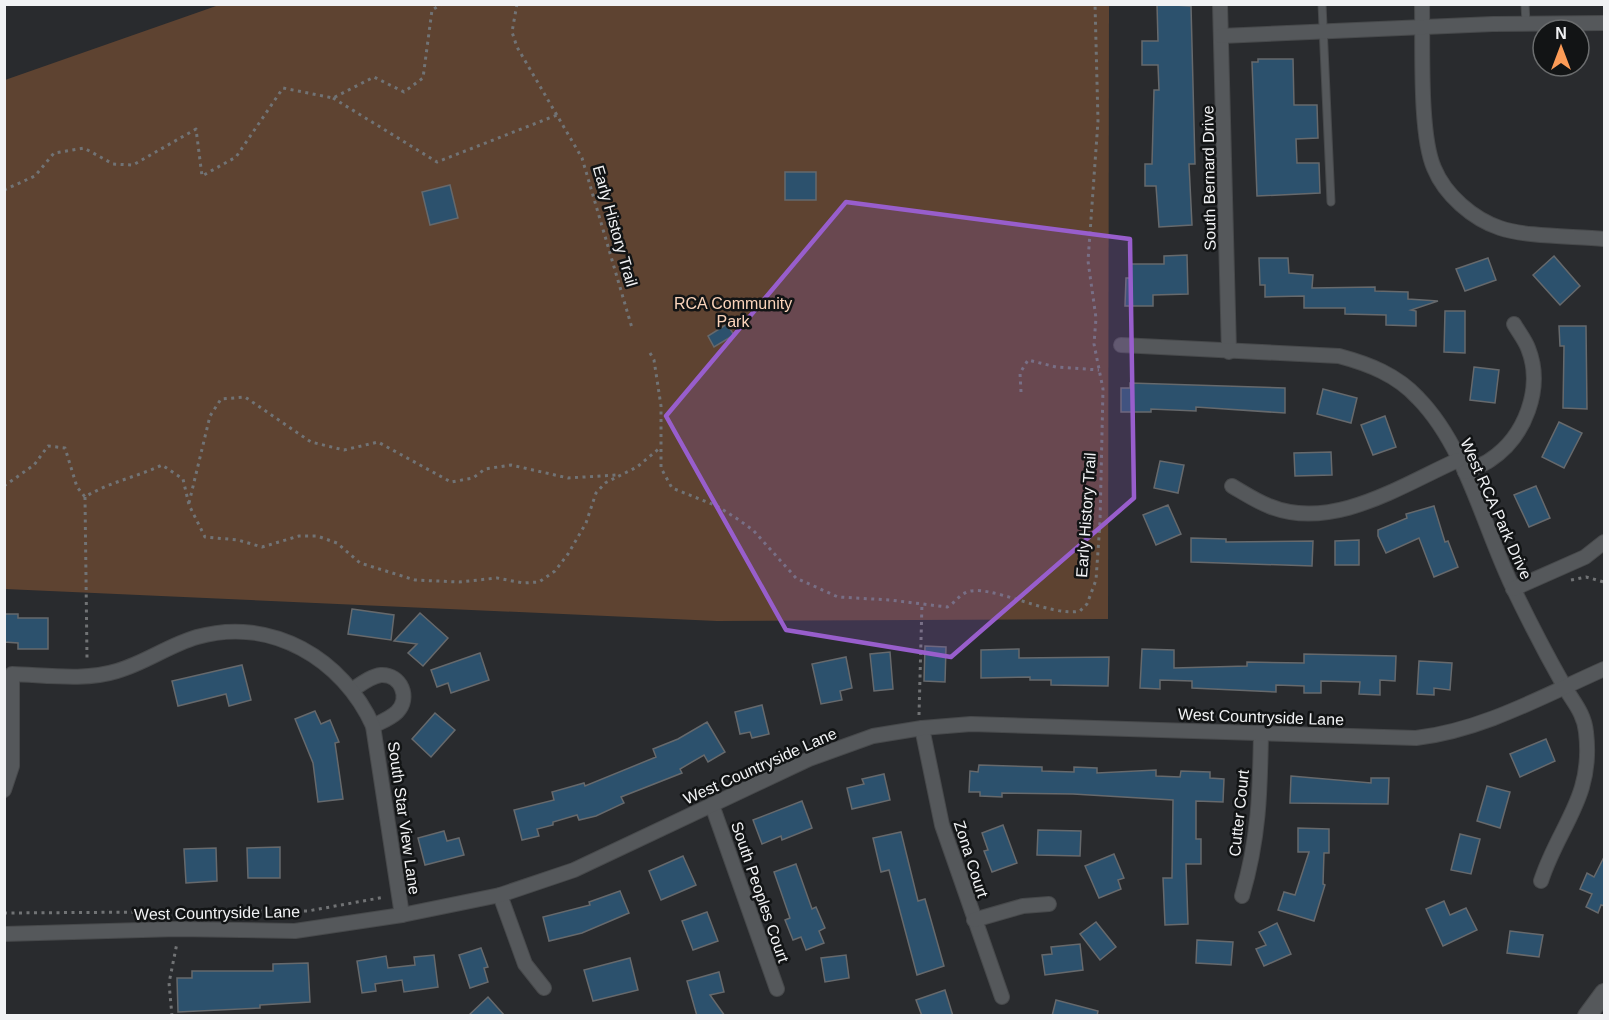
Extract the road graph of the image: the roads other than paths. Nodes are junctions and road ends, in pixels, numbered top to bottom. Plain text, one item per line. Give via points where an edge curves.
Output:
1 (1220, 4) edge
2 (1322, 4) edge
3 (1422, 4) edge
4 (1526, 4) edge
5 (1526, 23) junction
6 (1605, 23) edge
7 (1423, 28) junction
8 (1324, 32) junction
9 (1221, 36) junction
10 (1331, 202) dead end
11 (1604, 239) edge
12 (1514, 324) dead end
13 (1121, 345) dead end
14 (1229, 352) junction
15 (1461, 466) junction
16 (1232, 486) dead end
17 (1605, 542) edge
18 (1513, 589) junction
19 (1605, 669) edge
20 (8, 674) edge
21 (1564, 687) junction
22 (352, 690) junction
23 (373, 726) junction
24 (922, 728) junction
25 (1261, 733) junction
26 (4, 790) edge
27 (712, 805) junction
28 (1541, 881) dead end
29 (500, 895) junction
30 (1242, 896) dead end
31 (1049, 904) dead end
32 (402, 915) junction
33 (974, 920) junction
34 (4, 934) edge
35 (544, 988) dead end
36 (777, 989) dead end
37 (1605, 993) edge
38 (1002, 997) dead end
39 (1587, 1016) edge

1 - 9 street, South Bernard Drive
2 - 8 lane
3 - 7 street
4 - 5 lane
5 - 6 street
5 - 7 street
7 - 8 street
7 - 11 street via 1426,134 1434,168 1456,200 1499,228
8 - 9 street
8 - 10 lane
9 - 14 street, South Bernard Drive
12 - 15 street via 1531,361 1529,410 1508,445 1489,460
13 - 14 street, West RCA Park Drive
14 - 15 street, West RCA Park Drive via 1339,356 1376,368 1418,397
15 - 16 street via 1331,511 1298,512 1269,507
15 - 18 street, West RCA Park Drive
17 - 18 street via 1585,557
18 - 21 street, West RCA Park Drive
19 - 21 street, West Countryside Lane
20 - 22 street, South Star View Lane via 87,676 116,672 198,637 242,633 269,636 306,650 328,665
20 - 26 street via 12,766
21 - 25 street, West Countryside Lane via 1487,722 1442,735 1387,738
21 - 28 street, West RCA Park Drive via 1583,717 1587,767 1574,814 1550,854
22 - 23 street, South Star View Lane
22 - 23 street, South Star View Lane via 385,675 402,685 404,695 397,712
23 - 32 street, South Star View Lane
24 - 25 street, West Countryside Lane via 971,724
24 - 27 street, West Countryside Lane via 873,736 809,759
24 - 33 street, Zona Court via 942,825
25 - 30 street, Cutter Court via 1257,830
27 - 29 street, West Countryside Lane via 574,870
27 - 36 street, South Peoples Court
29 - 32 street, West Countryside Lane
29 - 35 street via 525,964
31 - 33 street via 1023,906
32 - 34 street, West Countryside Lane via 295,931 177,929
33 - 38 street, Zona Court
37 - 39 street

